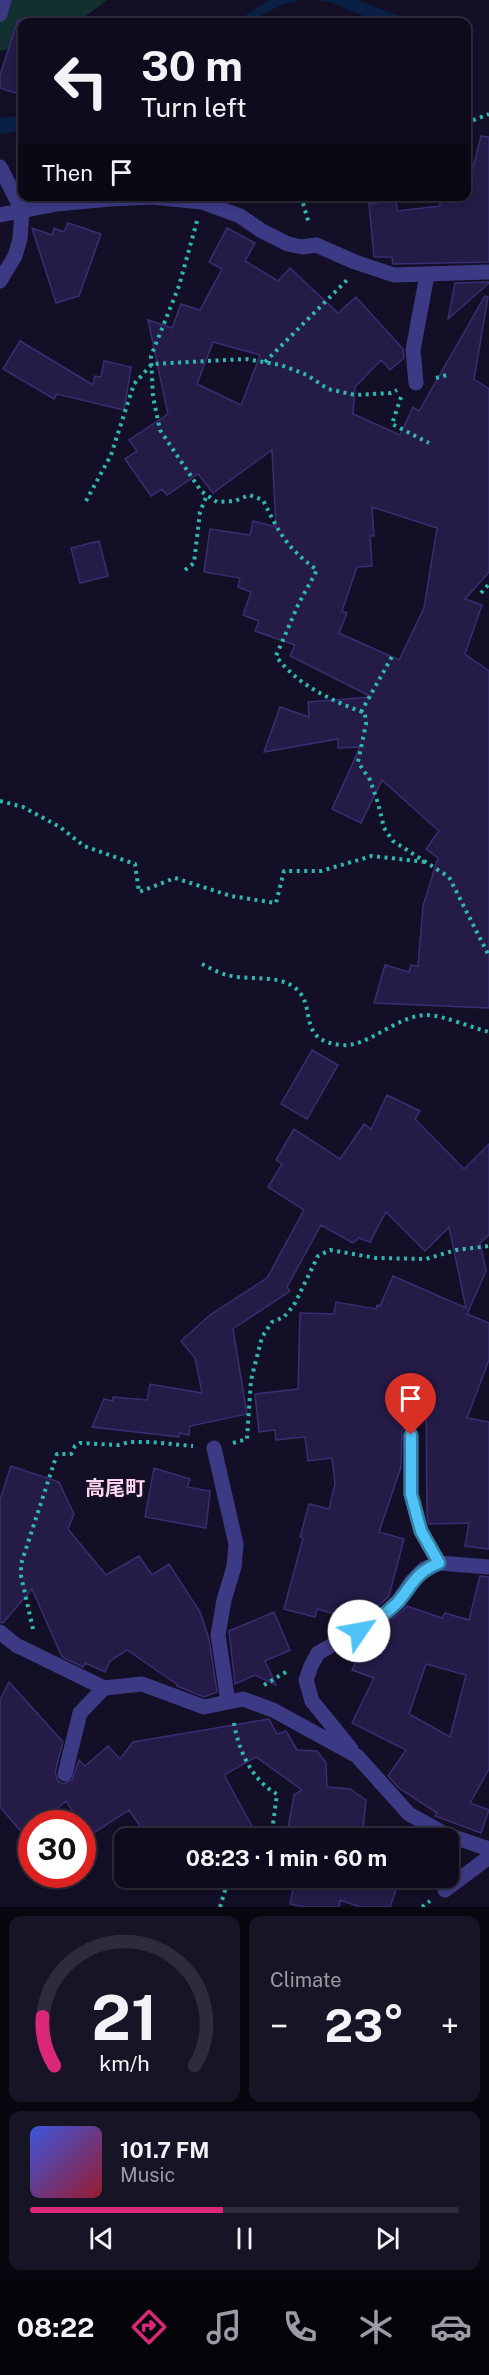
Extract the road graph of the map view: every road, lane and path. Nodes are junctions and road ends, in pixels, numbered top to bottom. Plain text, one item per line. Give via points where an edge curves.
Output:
1 (4, 0) edge
2 (0, 14) edge
3 (489, 114) edge
4 (471, 121) edge
5 (0, 167) edge
6 (94, 201) edge
7 (192, 201) edge
8 (303, 201) edge
9 (202, 202) junction
10 (22, 210) junction
11 (0, 215) edge
12 (316, 245) junction
13 (362, 264) junction
14 (489, 272) edge
15 (427, 275) junction
16 (0, 281) edge
17 (265, 362) junction
18 (152, 364) junction
19 (447, 375) dead end
20 (416, 382) joint
21 (429, 442) dead end
22 (207, 495) junction
23 (86, 501) dead end
24 (185, 570) dead end
25 (489, 584) edge
26 (481, 593) dead end
27 (394, 653) dead end
28 (361, 712) junction
29 (0, 801) edge
30 (426, 862) junction
31 (489, 956) edge
32 (202, 964) dead end
33 (489, 1032) edge
34 (489, 1246) edge
35 (411, 1435) dead end
36 (214, 1448) junction
37 (439, 1563) junction
38 (489, 1567) edge
39 (0, 1632) edge
40 (318, 1653) junction
41 (39, 1656) junction
42 (104, 1688) junction
43 (235, 1700) junction
44 (236, 1738) dead end
45 (357, 1756) junction
46 (65, 1774) dead end
47 (272, 1828) edge
48 (489, 1849) edge
49 (489, 1857) edge
50 (226, 1888) edge
51 (445, 1890) dead end
52 (220, 1907) edge

1 - 2 street
3 - 4 path
5 - 10 street
6 - 10 street
7 - 9 street
8 - 12 path
9 - 12 street via 240,216 288,244
9 - 18 path via 179,286 151,356
10 - 11 street
10 - 16 street via 15,256
12 - 13 street
13 - 15 street via 394,275
13 - 17 path
14 - 15 street
15 - 20 street via 413,350
17 - 18 path via 246,359
17 - 21 path via 307,375 328,389 355,395 391,393 404,388 392,424
18 - 22 path via 160,430
18 - 23 path via 134,384 111,455
19 - 20 path
22 - 24 path via 200,512 194,563
22 - 28 path via 217,502 249,495 263,500 296,555 317,570 276,656 298,681
25 - 26 path
27 - 28 path
28 - 30 path via 366,724 358,762 370,780 384,828 393,841
29 - 30 path via 23,807 60,827 84,846 135,864 139,892 175,878 231,896 276,903 284,871 321,871 372,856
30 - 31 path via 449,877
32 - 33 path via 228,975 292,986 302,994 311,1029 320,1039 342,1045 355,1044 408,1018 428,1015
34 - 36 path via 426,1258 376,1258 330,1251 318,1256 294,1305 262,1336 251,1380 247,1439
35 - 37 street via 411,1494 421,1531
36 - 41 path via 150,1442 111,1446 80,1443 71,1454 57,1454 21,1564
36 - 43 street via 236,1544 218,1635
37 - 38 street
37 - 40 street via 424,1569 379,1619
39 - 41 street
40 - 43 path
40 - 45 street via 306,1680 308,1692
41 - 42 street
42 - 43 street via 142,1684 204,1707
42 - 46 street via 80,1713
43 - 45 street via 300,1723
44 - 47 path via 259,1780 277,1794
45 - 48 street via 409,1814 445,1834
49 - 51 street
50 - 52 path

